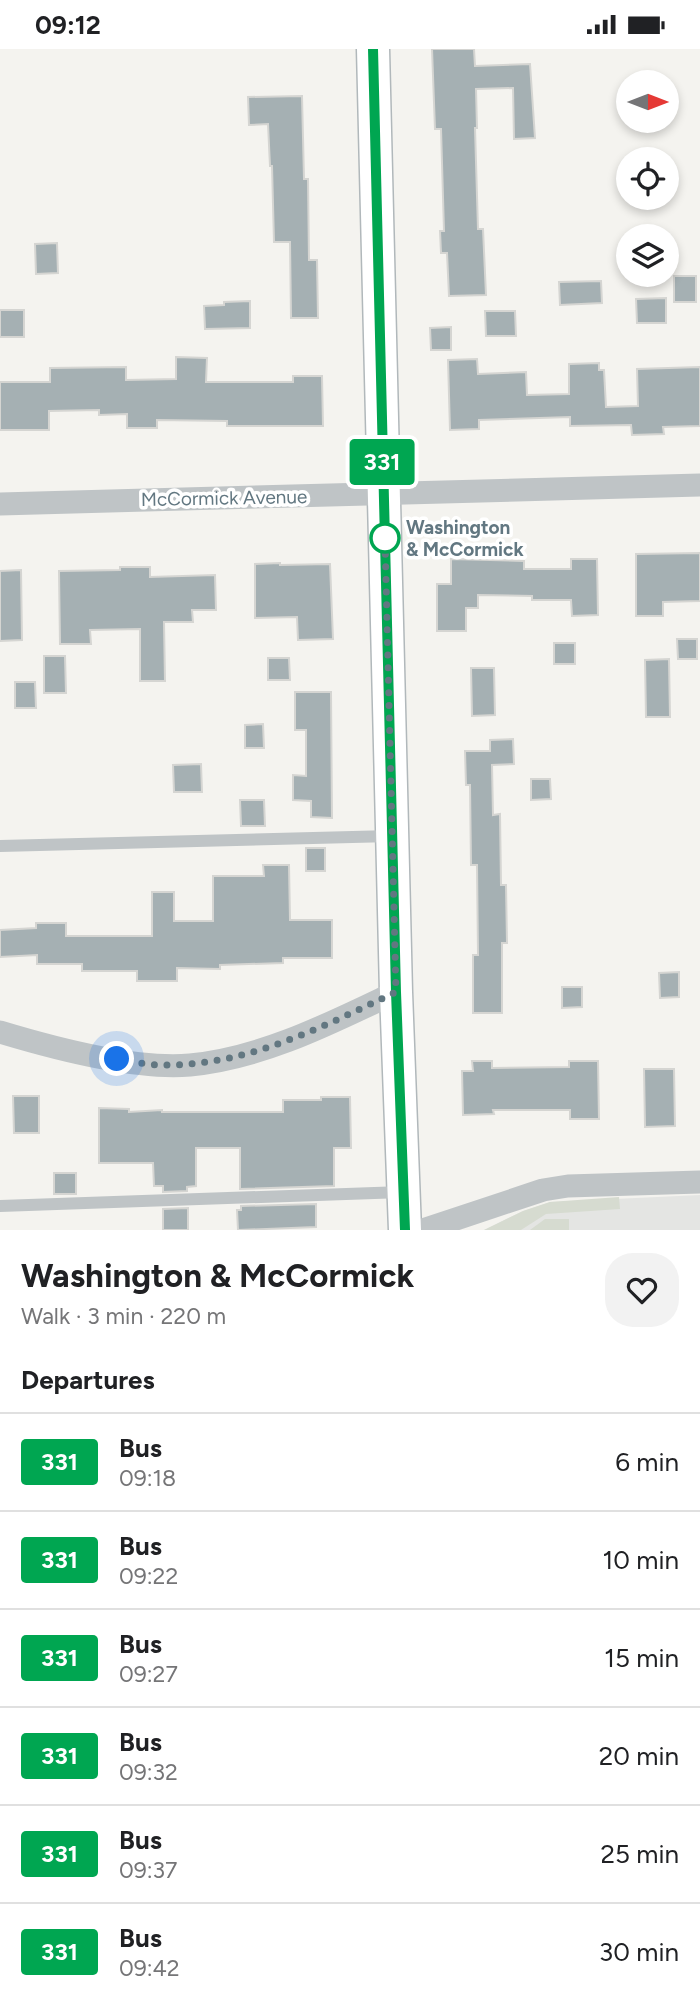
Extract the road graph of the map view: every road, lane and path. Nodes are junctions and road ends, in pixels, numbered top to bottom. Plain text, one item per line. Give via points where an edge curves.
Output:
1 (373, 49) edge
2 (700, 485) edge
3 (383, 493) junction
4 (0, 503) edge
5 (392, 836) junction
6 (0, 846) edge
7 (396, 992) junction
8 (0, 1032) edge
9 (700, 1182) edge
10 (404, 1192) junction
11 (0, 1206) edge
12 (405, 1230) edge
13 (423, 1230) edge

1 - 3 street
2 - 3 street, McCormick Avenue
3 - 4 street, McCormick Avenue
3 - 5 street
5 - 6 lane
5 - 7 street
7 - 8 street via 299,1037 190,1065 97,1056
7 - 10 street
9 - 13 street via 543,1190
10 - 11 lane
10 - 12 street

